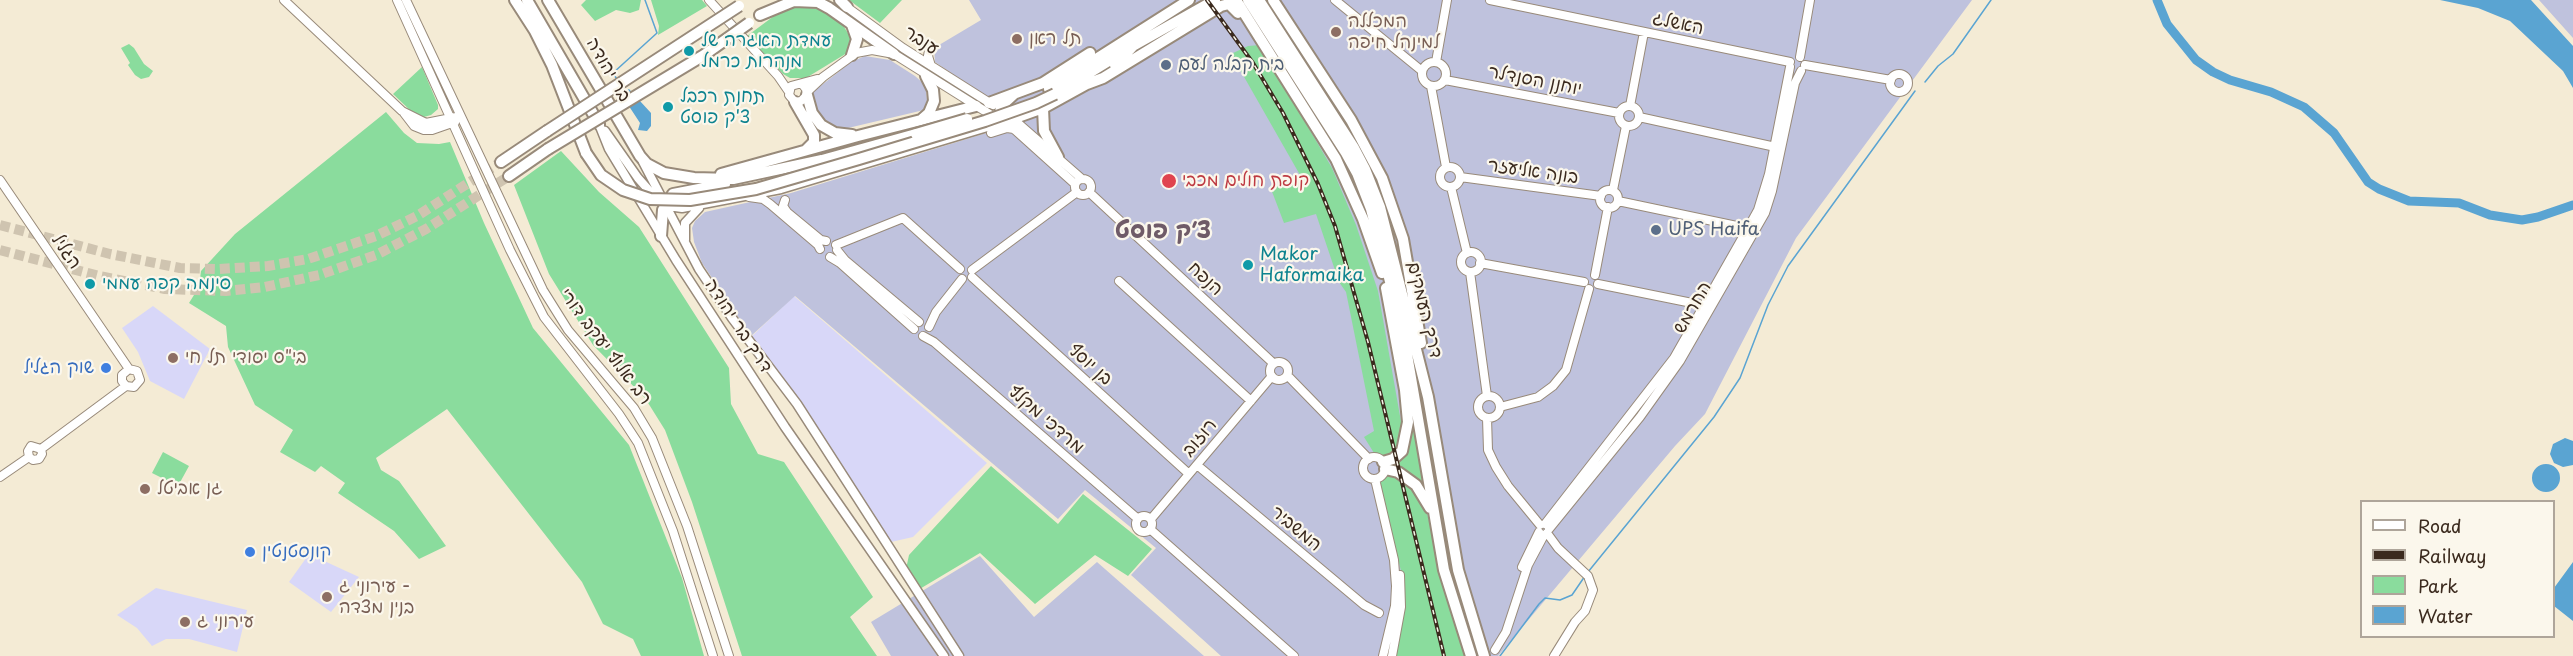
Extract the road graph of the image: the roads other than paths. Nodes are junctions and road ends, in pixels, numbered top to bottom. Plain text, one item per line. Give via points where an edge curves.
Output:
1 (284, 0) edge
2 (397, 0) edge
3 (406, 0) edge
4 (515, 0) edge
5 (527, 0) edge
6 (548, 0) edge
7 (708, 0) edge
8 (779, 0) edge
9 (1189, 0) edge
10 (1215, 0) edge
11 (1236, 0) edge
12 (1248, 0) edge
13 (1259, 0) edge
14 (1335, 0) edge
15 (1447, 0) edge
16 (1490, 0) edge
17 (1810, 0) edge
18 (1274, 1) edge
19 (842, 2) edge
20 (743, 3) edge
21 (760, 15) junction
22 (1249, 20) junction
23 (849, 22) junction
24 (1644, 32) junction
25 (1134, 33) junction
26 (930, 45) dead end
27 (1133, 46) junction
28 (894, 54) junction
29 (852, 55) junction
30 (1800, 57) junction
31 (1436, 62) junction
32 (1790, 65) junction
33 (1803, 68) junction
34 (929, 71) junction
35 (1422, 71) junction
36 (778, 76) junction
37 (1445, 80) junction
38 (1891, 80) dead end
39 (1087, 84) junction
40 (1431, 86) junction
41 (803, 89) junction
42 (1052, 91) junction
43 (789, 92) junction
44 (441, 94) junction
45 (1014, 94) junction
46 (795, 102) junction
47 (989, 103) junction
48 (976, 106) junction
49 (1630, 106) junction
50 (1043, 108) junction
51 (402, 111) junction
52 (995, 112) junction
53 (1619, 113) junction
54 (460, 116) junction
55 (1639, 117) junction
56 (452, 120) junction
57 (919, 122) junction
58 (426, 123) junction
59 (599, 124) junction
60 (1011, 124) junction
61 (1335, 125) junction
62 (1626, 126) junction
63 (432, 130) junction
64 (888, 130) junction
65 (977, 131) junction
66 (991, 133) joint
67 (967, 134) junction
68 (858, 136) junction
69 (460, 139) junction
70 (1778, 148) junction
71 (802, 151) junction
72 (640, 156) junction
73 (1058, 158) junction
74 (822, 160) junction
75 (501, 162) tunnel mouth
76 (1446, 167) junction
77 (751, 175) junction
78 (509, 176) tunnel mouth
79 (1460, 177) junction
80 (694, 178) junction
81 (0, 180) edge
82 (1078, 185) junction
83 (1451, 187) junction
84 (1613, 190) junction
85 (1089, 192) junction
86 (1601, 196) junction
87 (747, 198) junction
88 (785, 200) dead end
89 (1618, 201) junction
90 (665, 204) junction
91 (703, 206) junction
92 (1608, 207) junction
93 (1752, 229) junction
94 (661, 236) junction
95 (826, 241) junction
96 (686, 246) junction
97 (837, 248) junction
98 (820, 249) junction
99 (1467, 253) junction
100 (830, 257) junction
101 (1480, 263) junction
102 (960, 269) junction
103 (1470, 272) junction
104 (972, 274) junction
105 (1595, 275) junction
106 (962, 279) junction
107 (1119, 281) dead end
108 (1584, 282) junction
109 (1598, 284) junction
110 (1589, 289) junction
111 (1386, 290) junction
112 (1708, 306) junction
113 (936, 312) junction
114 (921, 321) junction
115 (914, 329) junction
116 (927, 331) junction
117 (1403, 331) junction
118 (1273, 363) junction
119 (129, 369) junction
120 (1287, 375) junction
121 (1272, 376) junction
122 (126, 386) junction
123 (1428, 396) junction
124 (1487, 396) junction
125 (1251, 401) junction
126 (1500, 407) junction
127 (1487, 418) junction
128 (1369, 459) junction
129 (1197, 465) junction
130 (1384, 466) junction
131 (1189, 474) junction
132 (0, 477) edge
133 (1375, 479) junction
134 (1138, 519) junction
135 (1150, 519) junction
136 (1150, 529) junction
137 (1544, 530) junction
138 (1438, 537) junction
139 (1394, 560) junction
140 (1379, 613) dead end
141 (1495, 650) dead end
142 (713, 656) edge
143 (729, 656) edge
144 (944, 656) edge
145 (958, 656) edge
146 (1294, 656) edge
147 (1383, 656) edge
148 (1392, 656) edge
149 (1471, 656) edge
150 (1484, 656) edge
151 (1554, 656) edge

1 - 51 street
2 - 44 street, רב אלוף יעקב דורי
3 - 54 street, רב אלוף יעקב דורי
4 - 42 highway, bridge via 548,56 586,153 601,175 628,193 651,199 690,200 756,189 995,117
5 - 59 highway, דרך בר יהודה
6 - 72 highway, בר יהודה
7 - 36 street
8 - 21 highway
9 - 25 highway
10 - 27 highway
11 - 22 highway
12 - 61 highway, דרך העמקים
13 - 61 highway, דרך העמקים
14 - 35 street
15 - 31 street
16 - 24 street, האשלג
17 - 30 street
18 - 123 highway via 1352,120 1390,198 1411,279
19 - 34 street, ענבר
20 - 75 highway, bridge
21 - 23 highway via 785,3 809,0 823,4
21 - 78 highway, bridge via 704,55
22 - 39 highway via 1232,5 1225,4
22 - 111 highway via 1336,159 1364,219
23 - 28 highway
23 - 29 highway via 857,36
24 - 32 street, האשלג
24 - 49 street
25 - 42 highway
25 - 45 highway via 1100,47 1043,83
26 - 34 street
27 - 39 highway via 1119,62
27 - 42 highway
28 - 29 street via 867,50
28 - 34 street, ענבר
29 - 41 street
30 - 32 street via 1794,57
30 - 33 street
31 - 35 street
31 - 37 street via 1445,69
32 - 33 street via 1796,72
32 - 70 street, החרמש
33 - 38 street
33 - 70 street, החרמש via 1795,83
34 - 47 street, ענבר
34 - 48 street, ענבר
34 - 57 highway via 934,101
35 - 40 street via 1424,82
36 - 41 street
36 - 43 street
37 - 40 street
37 - 53 street, יוחנן הסנדלר
39 - 50 highway
40 - 76 street
41 - 43 street via 791,86
41 - 46 street via 801,101
41 - 68 highway via 821,125 835,133
42 - 74 highway, bridge
43 - 46 street
44 - 56 street, רב אלוף יעקב דורי
44 - 58 street via 442,112
45 - 47 highway
45 - 52 highway
46 - 71 highway via 814,135 812,145
47 - 48 street
47 - 52 main road
48 - 52 street
48 - 57 highway
49 - 53 street
49 - 55 street via 1638,111
50 - 60 highway
50 - 73 highway via 1044,131
51 - 58 street
51 - 63 street via 417,128
52 - 60 highway
52 - 65 main road
53 - 62 street
54 - 56 street
54 - 143 street, רב אלוף יעקב דורי via 543,290 568,330 634,408 652,438 687,526
55 - 62 street via 1636,124
55 - 70 street
56 - 58 street
56 - 63 street
56 - 69 street, רב אלוף יעקב דורי
57 - 64 highway
59 - 90 main road via 638,178
59 - 94 main road, דרך בר יהודה via 609,149
60 - 65 main road
60 - 66 street
60 - 73 street
60 - 82 street
61 - 117 highway, דרך העמקים via 1364,190
61 - 123 highway, דרך העמקים via 1365,169 1380,207
62 - 84 street
63 - 69 street
64 - 68 highway
64 - 74 highway via 834,151
65 - 67 main road
66 - 67 main road
67 - 87 main road
68 - 71 highway
69 - 142 street, רב אלוף יעקב דורי via 544,317 638,443 673,531
70 - 93 street, החרמש via 1769,202
71 - 80 highway via 724,174
72 - 80 highway via 664,173
72 - 90 main road, דרך בר יהודה
73 - 82 street
74 - 77 highway
76 - 79 street via 1456,168
76 - 83 street via 1440,178
77 - 80 highway
77 - 90 highway via 730,183 678,191
79 - 83 street
79 - 86 street, בונה אליעזר
81 - 119 street, הגליל
82 - 85 street via 1084,194
82 - 85 street, הנפח via 1089,183
82 - 104 street
83 - 99 street
84 - 86 street via 1606,190
84 - 89 street
85 - 118 street, הנפח
86 - 92 street via 1602,204
87 - 91 main road
87 - 98 street via 763,199
88 - 95 street via 787,212
89 - 92 street
89 - 93 street
90 - 91 main road via 679,208
90 - 94 highway
90 - 96 main road, דרך בר יהודה
91 - 96 main road via 685,223
92 - 105 street
93 - 112 street, החרמש
94 - 144 main road, דרך בר יהודה via 769,402
95 - 97 street
95 - 98 street
96 - 145 main road, דרך בר יהודה via 732,318 808,421
97 - 100 street
97 - 102 street via 903,218
97 - 114 street via 844,260
98 - 100 street
99 - 101 street via 1477,254
99 - 103 street via 1461,263
100 - 115 street
101 - 103 street
101 - 108 street
102 - 104 street via 966,267
102 - 106 street
103 - 124 street
104 - 106 street via 968,280
104 - 131 street, בן יוסף
105 - 108 street
105 - 109 street
106 - 113 street
107 - 125 street
108 - 110 street
109 - 110 street
109 - 112 street
110 - 126 street via 1566,370 1538,397
111 - 117 highway
111 - 130 highway via 1408,422 1402,450
112 - 137 street, החרמש via 1680,361 1647,407
113 - 114 street
113 - 116 street
114 - 115 street
114 - 116 street
115 - 116 street via 918,335
116 - 134 street, מרדכי מקלף via 934,342
117 - 138 highway, דרך העמקים
118 - 120 street via 1284,363
118 - 121 street
119 - 122 street via 122,375
119 - 122 street via 137,371 140,380 134,387
120 - 121 street via 1280,380
120 - 128 street
121 - 125 street, רוזוב
122 - 132 street via 40,449 39,459 29,457
123 - 150 highway, דרך העמקים via 1458,570
124 - 126 street via 1497,400
124 - 127 street via 1478,405 1479,412
125 - 129 street, רוזוב
126 - 127 street via 1497,414
127 - 137 street via 1488,450 1496,467
128 - 130 street via 1375,458
128 - 133 street via 1364,472
129 - 131 street, רוזוב
129 - 140 street, המשביר via 1364,605
130 - 133 street via 1381,477
130 - 138 highway via 1398,472 1421,492
131 - 135 street, רוזוב
133 - 139 street
134 - 135 street
134 - 136 street via 1141,531
135 - 136 street
136 - 146 street
137 - 141 street, החרמש
137 - 151 street via 1588,576 1593,590 1589,604
138 - 149 highway, דרך העמקים via 1444,570
139 - 147 street via 1395,606
139 - 148 street via 1402,595

